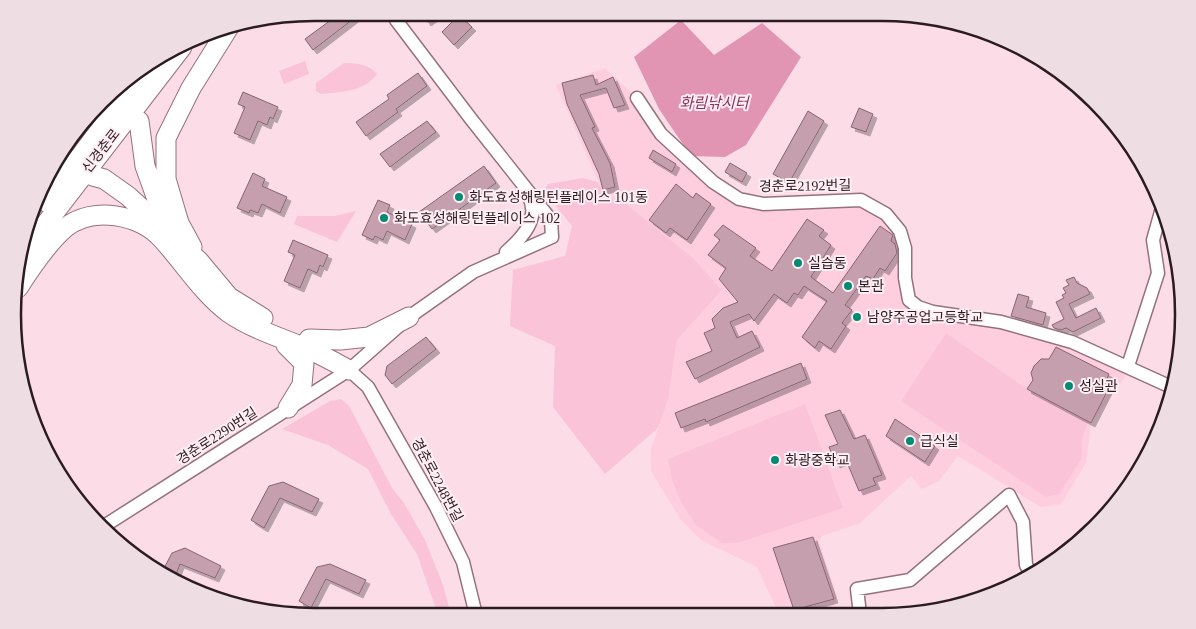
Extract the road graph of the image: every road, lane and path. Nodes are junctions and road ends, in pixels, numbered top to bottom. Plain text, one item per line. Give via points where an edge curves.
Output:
1 (397, 21) edge
2 (223, 36) edge
3 (175, 57) edge
4 (137, 82) edge
5 (637, 98) dead end
6 (138, 121) dead end
7 (93, 176) dead end
8 (518, 178) junction
9 (41, 209) edge
10 (1159, 219) edge
11 (169, 232) junction
12 (30, 245) edge
13 (497, 260) junction
14 (192, 263) junction
15 (23, 281) edge
16 (409, 317) junction
17 (277, 338) junction
18 (309, 339) junction
19 (1128, 366) junction
20 (349, 370) junction
21 (1166, 385) edge
22 (288, 408) junction
23 (108, 523) edge
24 (1028, 568) edge
25 (474, 608) edge
26 (859, 608) edge

1 - 8 street
2 - 14 highway via 191,88 166,138 166,179
3 - 12 highway, 신경춘로
4 - 9 highway, 신경춘로
5 - 19 street, 경춘로2192번길 via 661,134 713,182 739,200 763,204 861,200 886,214 900,231 905,248 909,300 918,307 1010,324 1072,342
6 - 11 highway via 145,166
7 - 11 highway via 104,179 128,196
8 - 13 street via 532,203 532,216 527,232
8 - 13 street via 551,220 552,236
10 - 19 street via 1153,240 1158,273
11 - 14 highway
13 - 16 street, 경춘로2290번길 via 473,272
14 - 15 highway via 146,225 131,218 109,215 87,218 66,227
14 - 17 highway via 229,312
14 - 18 highway via 230,297 269,321
16 - 18 highway via 369,337
16 - 20 street, 경춘로2290번길
17 - 20 highway
17 - 22 highway via 304,363 302,385
18 - 20 highway
19 - 21 street, 경춘로2192번길
20 - 22 street, 경춘로2290번길
20 - 25 street, 경춘로2248번길 via 368,387 436,507 463,562
22 - 23 street, 경춘로2290번길
24 - 26 street via 1023,522 1009,495 910,580 857,589

